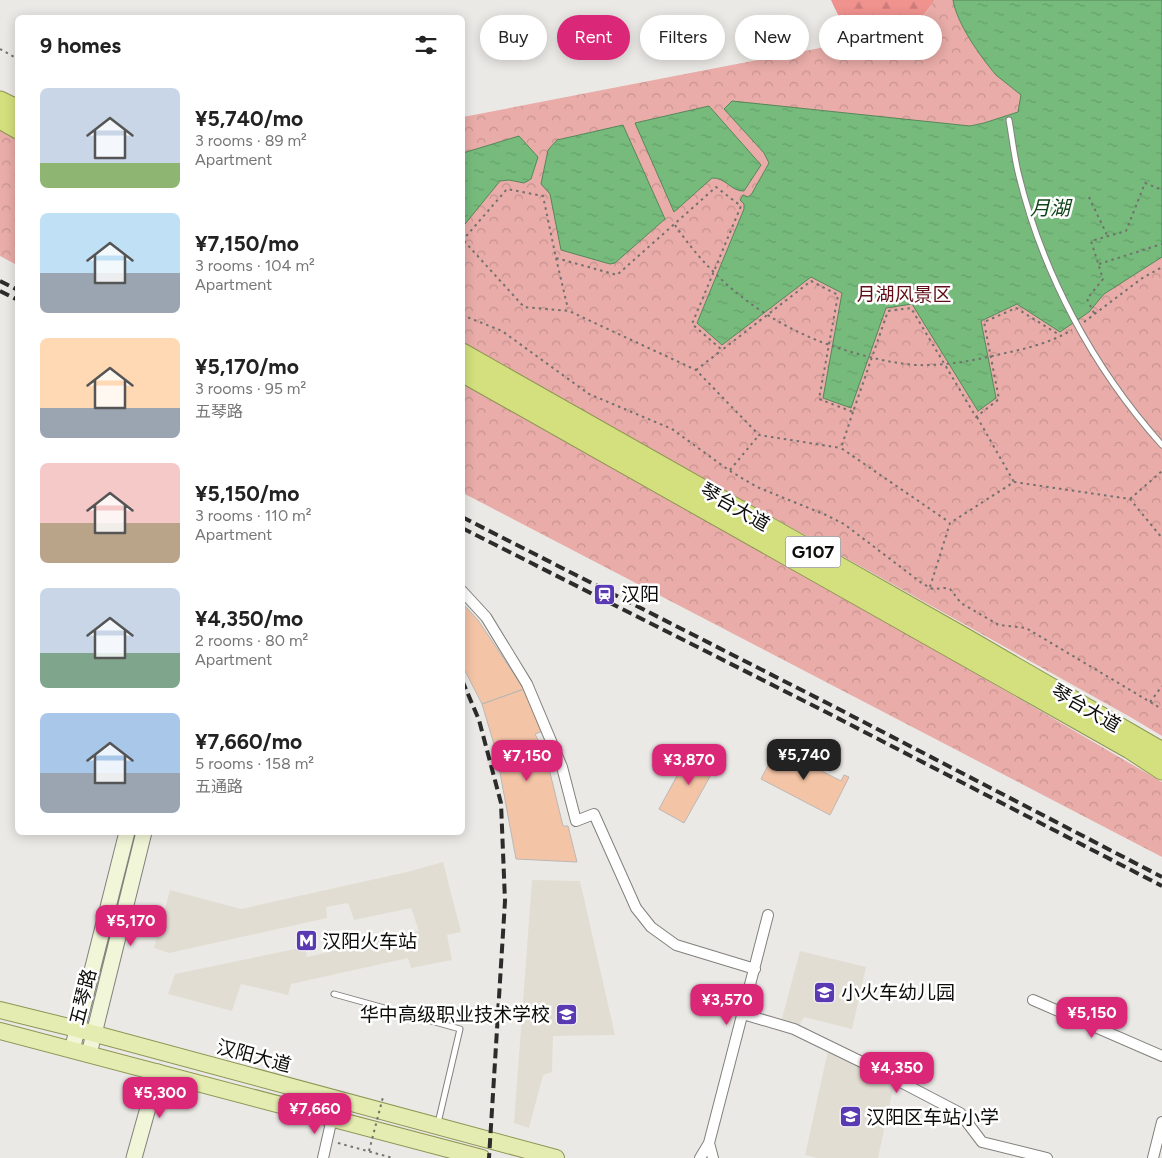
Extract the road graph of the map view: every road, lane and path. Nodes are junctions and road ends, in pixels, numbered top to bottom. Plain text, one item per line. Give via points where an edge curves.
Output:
1 (0, 49) edge
2 (15, 57) edge
3 (0, 101) edge
4 (15, 108) edge
5 (0, 119) edge
6 (1009, 120) dead end
7 (15, 127) edge
8 (1162, 190) edge
9 (1089, 197) dead end
10 (674, 224) junction
11 (1107, 236) junction
12 (465, 239) edge
13 (465, 243) edge
14 (1162, 244) edge
15 (556, 258) junction
16 (1099, 264) junction
17 (714, 272) junction
18 (569, 310) junction
19 (1095, 314) dead end
20 (767, 315) junction
21 (465, 316) edge
22 (1061, 336) dead end
23 (831, 346) junction
24 (722, 350) junction
25 (465, 355) edge
26 (871, 357) junction
27 (988, 357) dead end
28 (944, 364) junction
29 (696, 370) junction
30 (465, 374) edge
31 (853, 412) junction
32 (976, 416) junction
33 (759, 435) junction
34 (1162, 445) edge
35 (840, 448) junction
36 (730, 470) junction
37 (1162, 471) edge
38 (1014, 482) junction
39 (1130, 499) junction
40 (950, 523) junction
41 (1162, 538) edge
42 (930, 587) junction
43 (465, 594) edge
44 (1162, 686) edge
45 (1150, 702) junction
46 (1162, 709) edge
47 (1162, 752) edge
48 (1162, 770) edge
49 (126, 835) edge
50 (143, 835) edge
51 (768, 915) dead end
52 (755, 969) junction
53 (334, 994) dead end
54 (1033, 1000) dead end
55 (0, 1010) edge
56 (743, 1014) junction
57 (77, 1029) junction
58 (0, 1031) edge
59 (95, 1034) junction
60 (72, 1050) junction
61 (89, 1054) junction
62 (1162, 1056) edge
63 (158, 1072) junction
64 (383, 1097) dead end
65 (332, 1118) junction
66 (1162, 1122) edge
67 (437, 1126) junction
68 (331, 1141) dead end
69 (709, 1143) junction
70 (368, 1151) junction
71 (134, 1158) edge
72 (323, 1158) edge
73 (393, 1158) edge
74 (482, 1158) edge
75 (556, 1158) edge
76 (700, 1158) edge
77 (713, 1158) edge
78 (1047, 1158) edge
79 (1153, 1158) edge

1 - 2 path
3 - 4 highway
5 - 7 highway
6 - 34 lane via 1018,172 1052,276 1122,395
8 - 11 path via 1145,183 1126,231
9 - 11 path
10 - 15 path via 617,275
10 - 17 path
10 - 17 path via 716,187 741,206
11 - 16 path via 1091,241
12 - 15 path via 507,189 543,196
13 - 18 path via 524,307
14 - 16 path
15 - 18 path
16 - 19 path via 1104,279 1087,299
17 - 20 path
17 - 24 path via 692,324
18 - 29 path
20 - 23 path via 795,332
20 - 23 path via 811,281 838,295
20 - 24 path
21 - 36 path via 502,331 589,394 672,429
22 - 32 path via 1016,308 984,322 999,399
23 - 26 path
23 - 31 path via 819,399
24 - 29 path
25 - 47 highway, 琴台大道 / G107
26 - 28 path via 906,364
26 - 28 path via 888,311 911,308
26 - 31 path
27 - 28 path
28 - 32 path
29 - 33 path
30 - 48 highway, 琴台大道 / G107
31 - 35 path
32 - 38 path
33 - 35 path
33 - 36 path
35 - 40 path
36 - 42 path via 757,487 844,524
37 - 39 path
38 - 39 path
38 - 40 path
39 - 41 path
40 - 42 path
42 - 45 path via 950,589 961,603 999,625 1026,628
43 - 52 street via 486,617 527,684 562,768 576,821 594,814 636,908 646,921 676,945
44 - 45 path
45 - 46 path
49 - 57 main road, 五琴路
50 - 59 main road, 五琴路
51 - 52 street
52 - 56 street
53 - 67 lane via 460,1029
54 - 62 street
55 - 57 main road, 汉阳大道
56 - 69 street
56 - 78 street via 794,1029 960,1113 982,1142
57 - 59 main road, 汉阳大道
57 - 60 main road, 五琴路
58 - 60 main road
59 - 61 main road, 五琴路
59 - 67 main road, 汉阳大道
60 - 61 main road
61 - 63 main road
63 - 65 main road
63 - 71 main road
64 - 70 path, bridge
65 - 72 street
65 - 74 main road
66 - 79 street
67 - 75 main road, 汉阳大道
68 - 70 path
69 - 76 street
69 - 77 street
70 - 73 path

